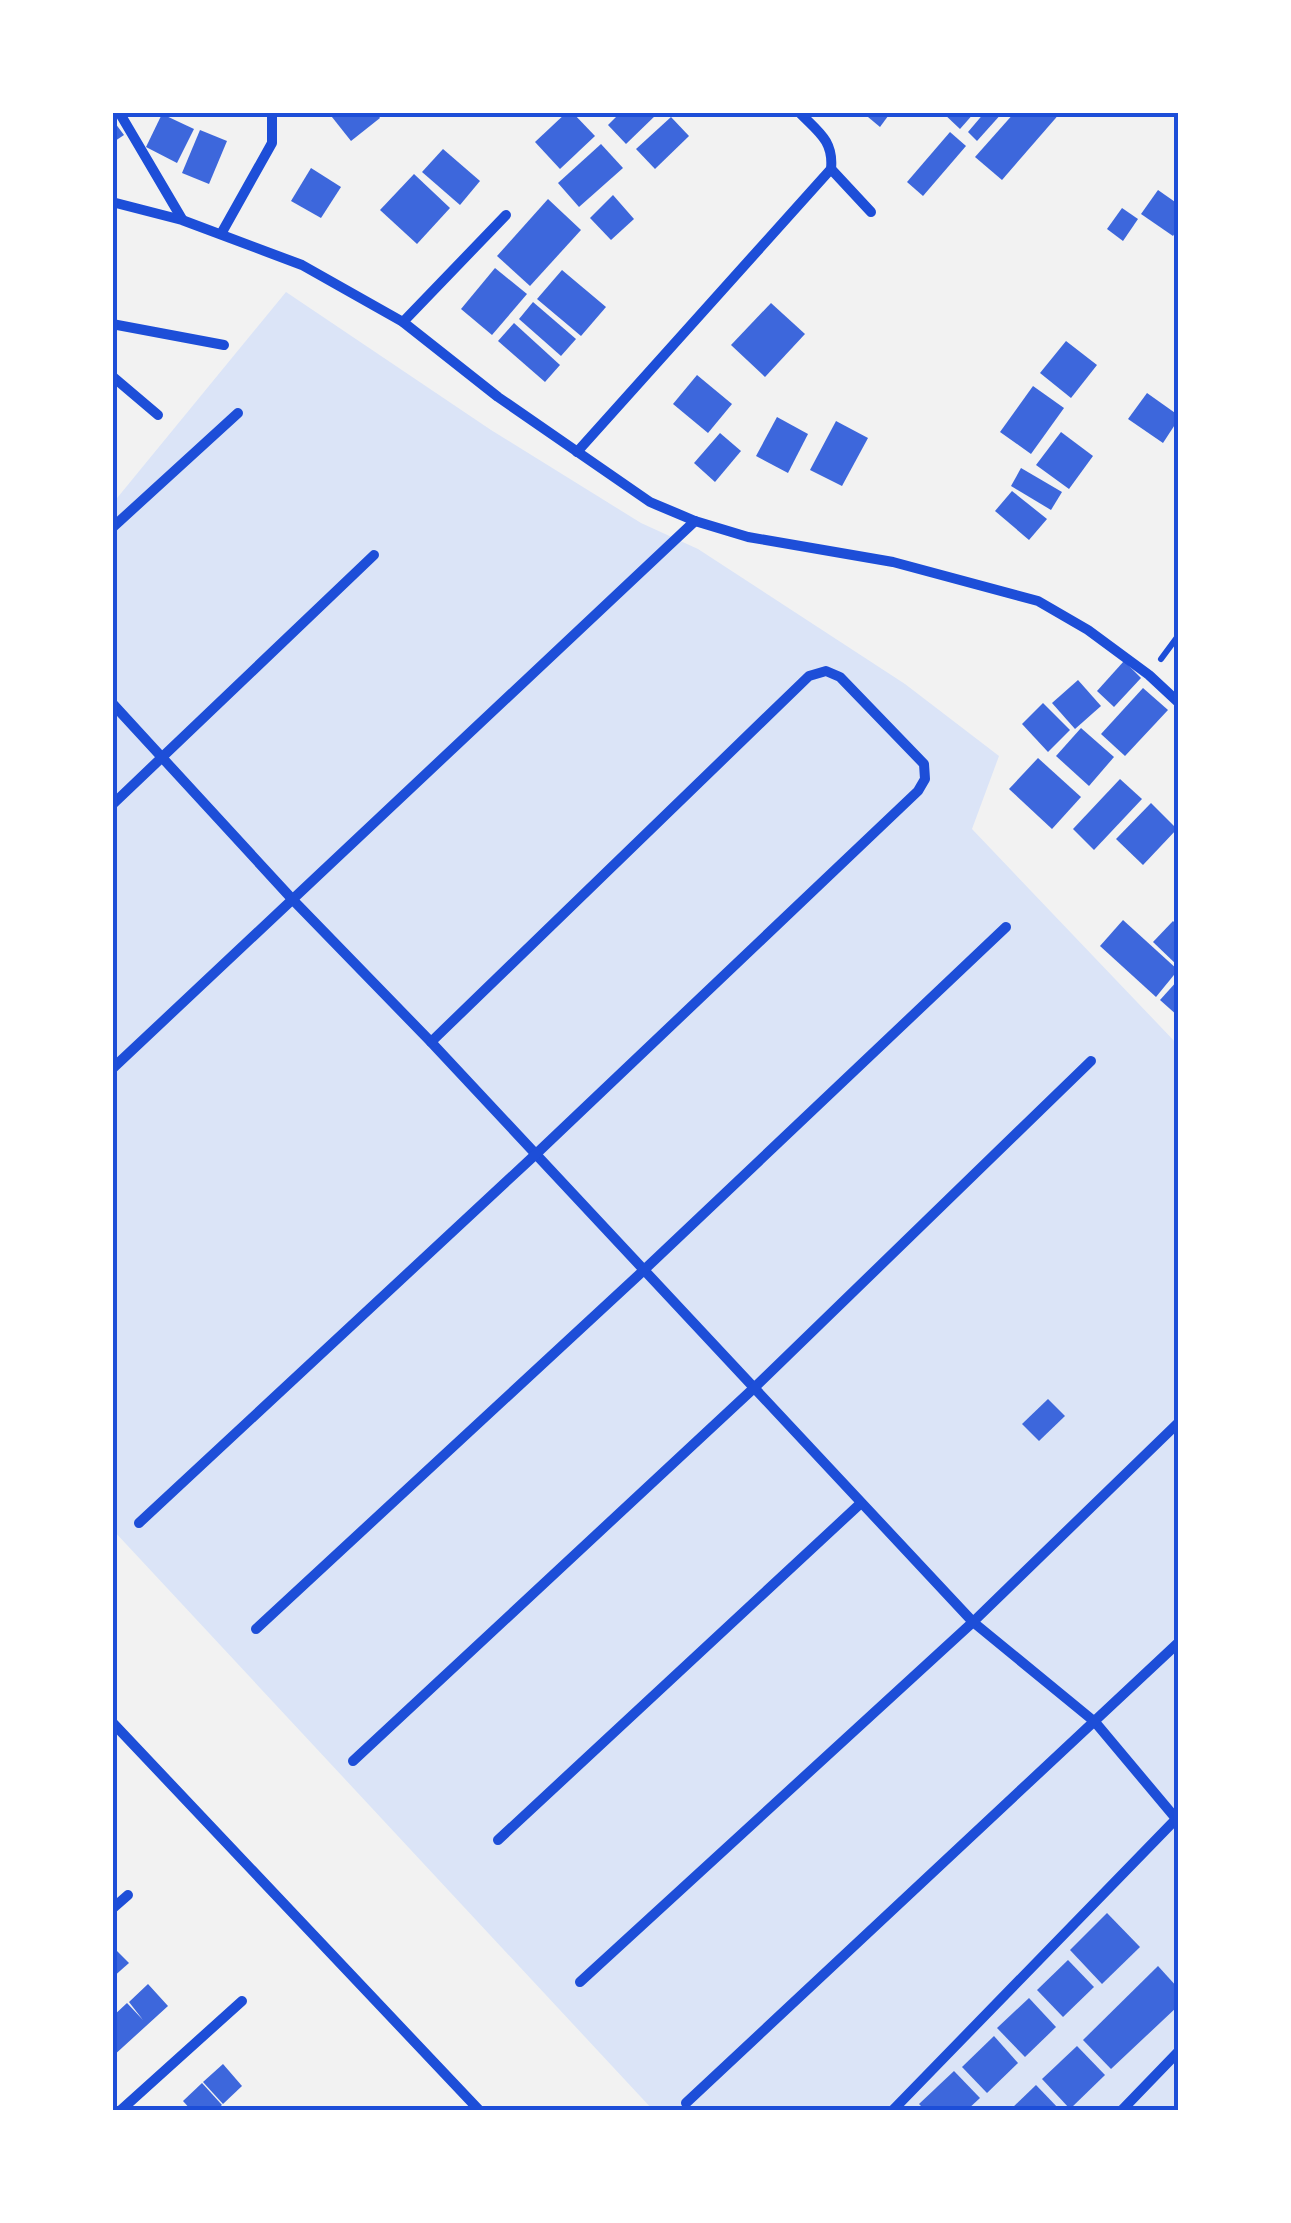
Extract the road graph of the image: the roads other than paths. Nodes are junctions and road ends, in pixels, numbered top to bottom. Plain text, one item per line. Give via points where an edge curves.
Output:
1 (118, 112) edge
2 (272, 112) edge
3 (798, 112) edge
4 (831, 169) junction
5 (112, 202) edge
6 (871, 212) dead end
7 (506, 215) dead end
8 (182, 220) junction
9 (221, 234) junction
10 (403, 322) junction
11 (112, 324) edge
12 (224, 345) dead end
13 (112, 376) edge
14 (238, 413) dead end
15 (158, 414) dead end
16 (577, 452) junction
17 (695, 522) junction
18 (112, 528) edge
19 (374, 556) dead end
20 (1178, 702) edge
21 (112, 703) edge
22 (162, 758) junction
23 (112, 805) edge
24 (293, 900) junction
25 (1006, 927) dead end
26 (431, 1042) junction
27 (1091, 1060) dead end
28 (112, 1070) edge
29 (536, 1154) junction
30 (644, 1270) junction
31 (754, 1388) junction
32 (1178, 1422) edge
33 (861, 1502) junction
34 (139, 1523) dead end
35 (973, 1622) junction
36 (256, 1630) dead end
37 (1178, 1644) edge
38 (112, 1722) edge
39 (1095, 1722) junction
40 (353, 1761) dead end
41 (1178, 1818) edge
42 (498, 1840) dead end
43 (128, 1895) dead end
44 (112, 1908) edge
45 (580, 1982) dead end
46 (242, 2002) dead end
47 (1178, 2052) edge
48 (686, 2103) dead end
49 (121, 2110) edge
50 (480, 2110) edge
51 (893, 2110) edge
52 (1122, 2110) edge

1 - 8 street
2 - 9 street via 272,143
3 - 4 street via 824,136 833,153
4 - 6 street
4 - 16 street
5 - 8 street
7 - 10 street
8 - 9 street
9 - 10 street via 302,265
10 - 16 street
11 - 12 street
13 - 15 street
14 - 18 street
16 - 17 street via 650,502
17 - 20 street via 893,562 1038,601 1088,630
17 - 24 street
19 - 22 street
21 - 22 street
22 - 23 street
22 - 24 street
24 - 26 street
24 - 28 street
25 - 30 street
26 - 29 street
26 - 29 street via 809,676 826,671 840,677 924,764 918,791
27 - 31 street
29 - 30 street
29 - 34 street
30 - 31 street
30 - 36 street
31 - 33 street
31 - 40 street
32 - 35 street
33 - 35 street
33 - 42 street
35 - 39 street
35 - 45 street
37 - 39 street
38 - 50 street
39 - 41 street
39 - 48 street
41 - 51 street
43 - 44 street
46 - 49 street
47 - 52 street

